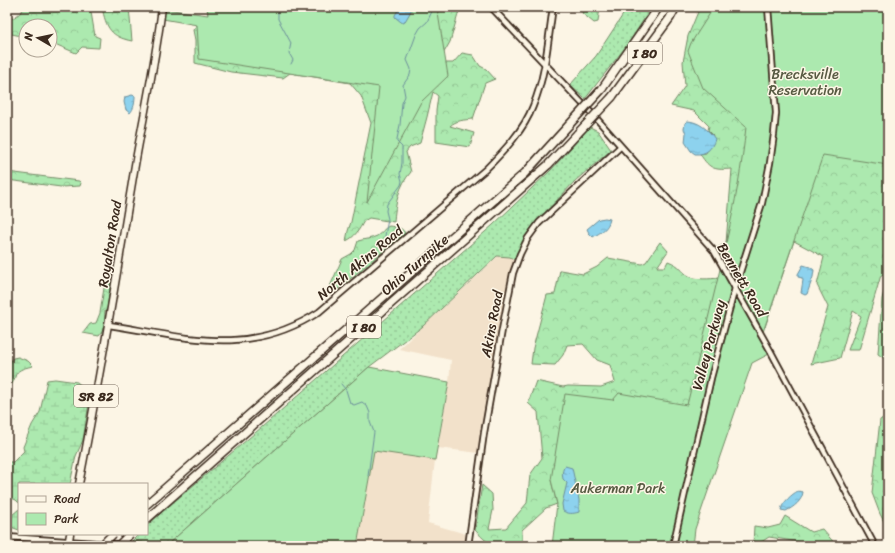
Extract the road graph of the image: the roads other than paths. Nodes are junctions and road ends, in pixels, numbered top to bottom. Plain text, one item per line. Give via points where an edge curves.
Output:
1 (162, 7) edge
2 (491, 7) edge
3 (553, 7) edge
4 (660, 7) edge
5 (676, 7) edge
6 (768, 7) edge
7 (544, 64) junction
8 (620, 147) junction
9 (735, 288) junction
10 (109, 325) junction
11 (79, 483) edge
12 (148, 503) edge
13 (148, 518) edge
14 (112, 535) edge
15 (129, 535) edge
16 (7, 537) edge
17 (68, 544) edge
18 (101, 546) edge
19 (118, 546) edge
20 (140, 546) edge
21 (468, 546) edge
22 (673, 546) edge
23 (875, 546) edge

1 - 10 main road, Royalton Road / SR 82
2 - 7 street, Bennett Road
3 - 7 street
4 - 12 highway, Ohio Turnpike / I 80, bridge via 602,89 525,173
5 - 13 highway, Ohio Turnpike / I 80, bridge via 612,97 548,165
6 - 9 street, Valley Parkway via 776,113 774,134 762,203
7 - 8 street, Bennett Road
7 - 10 street, North Akins Road via 533,107 500,155 353,284 309,319 254,339 227,341
8 - 9 street, Bennett Road via 714,251
8 - 21 street, Akins Road via 539,223 520,254 513,273 502,330
9 - 22 street, Valley Parkway via 711,378
9 - 23 street, Bennett Road
10 - 11 main road, Royalton Road / SR 82
14 - 18 highway, bridge
15 - 19 highway, bridge
16 - 17 street
17 - 20 street

